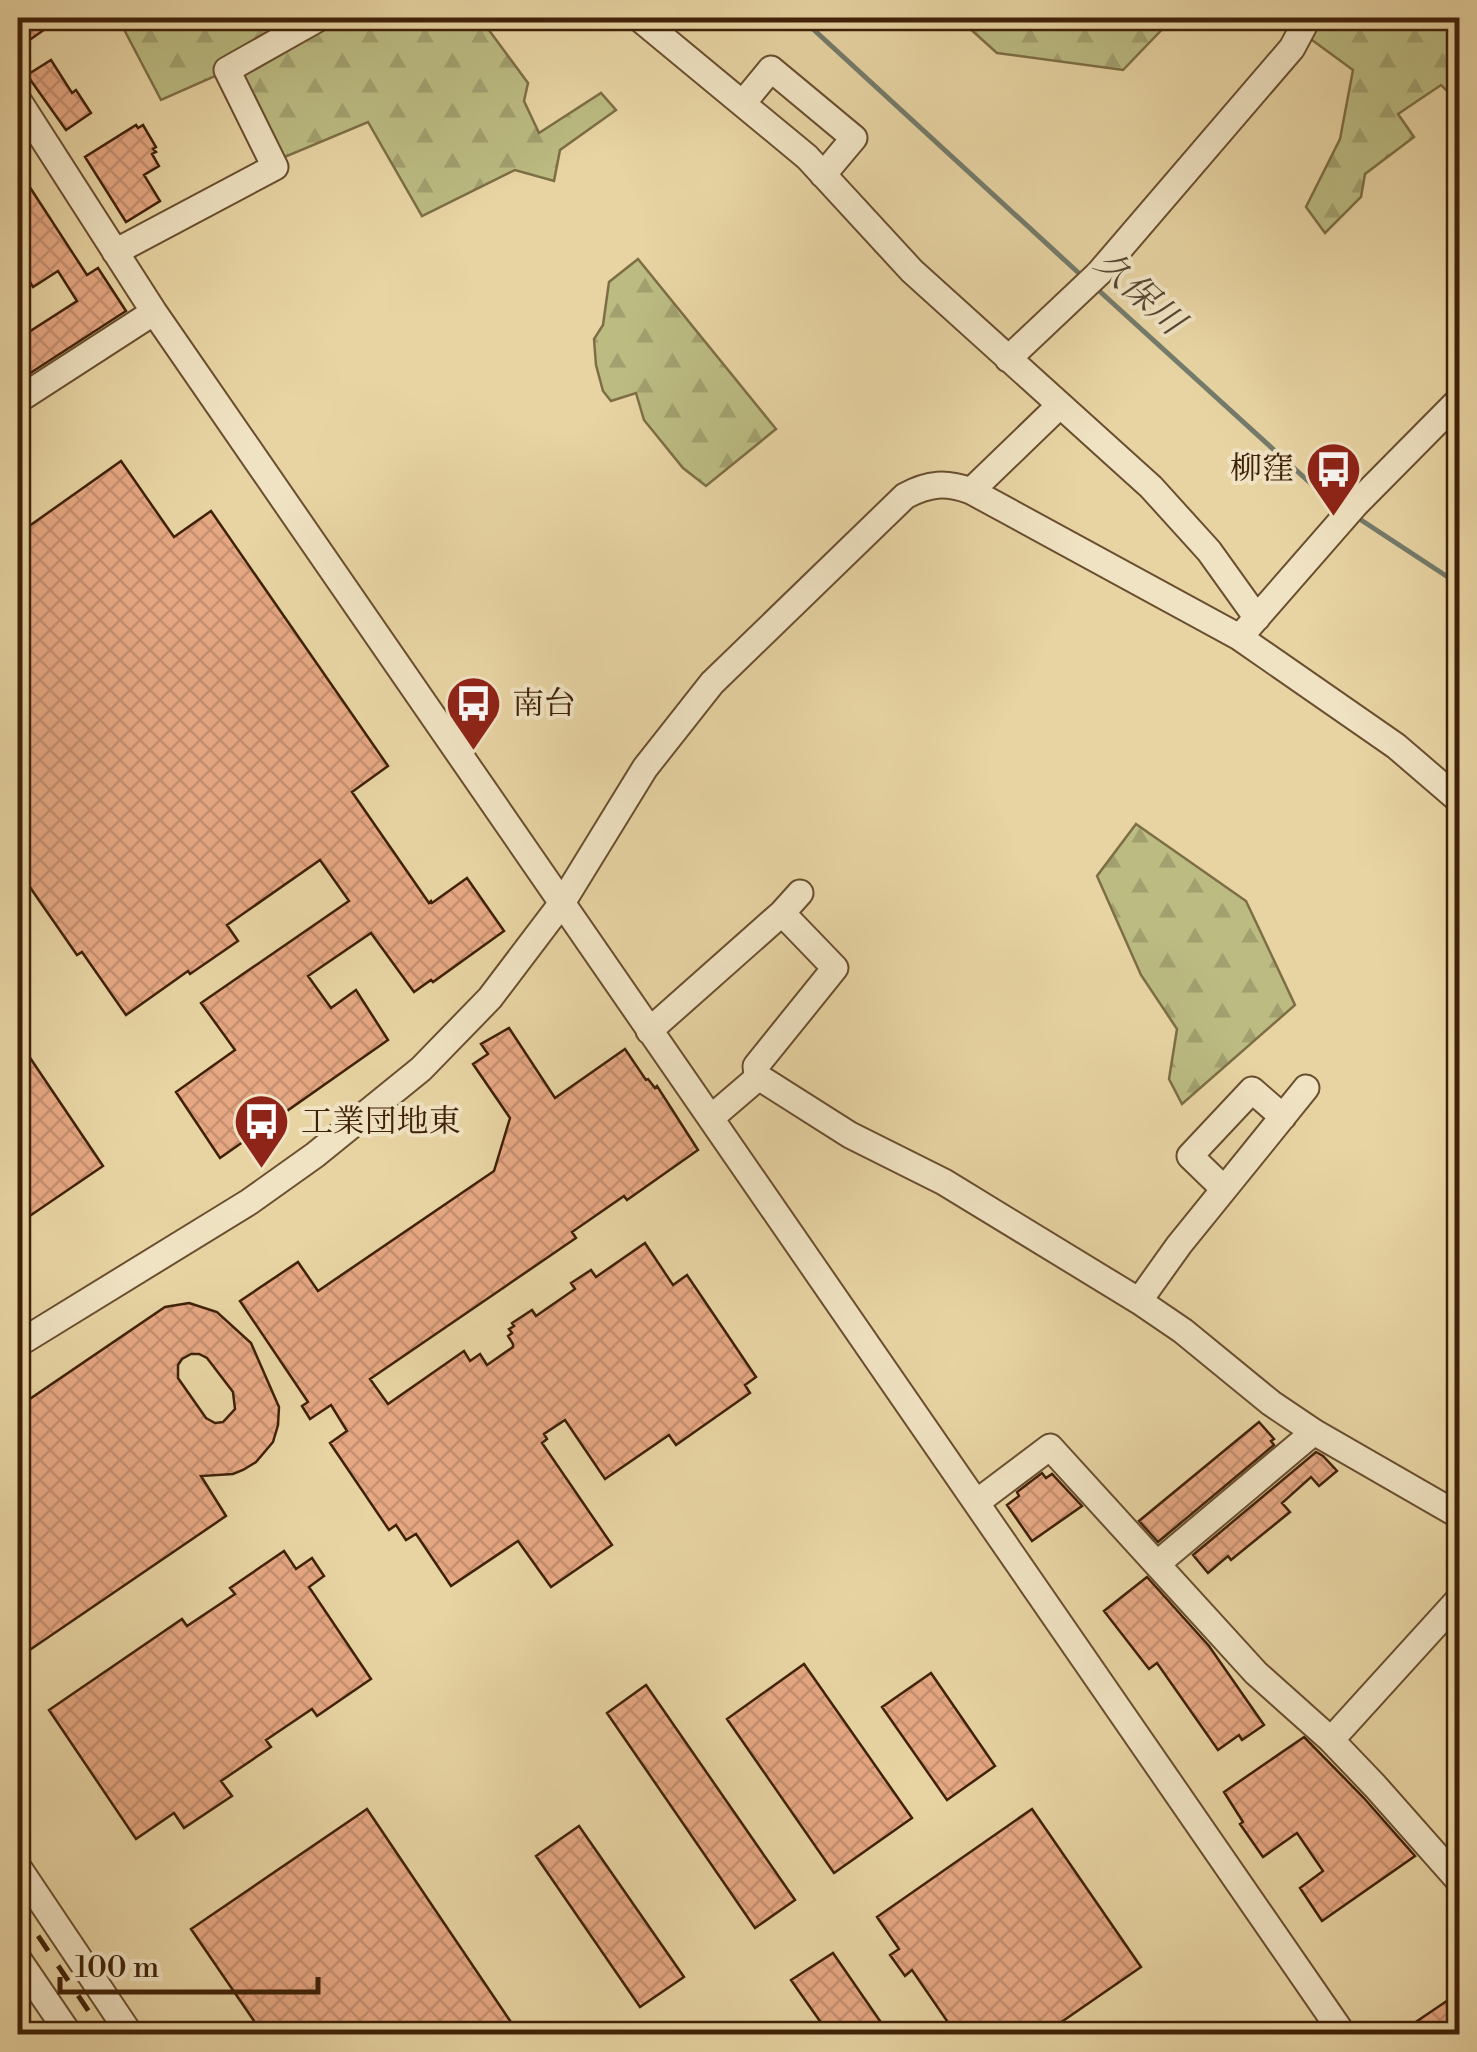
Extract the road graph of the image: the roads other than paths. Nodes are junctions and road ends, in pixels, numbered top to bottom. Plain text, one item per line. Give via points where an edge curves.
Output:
1 (319, 18) edge
2 (639, 18) edge
3 (1308, 18) edge
4 (18, 100) edge
5 (743, 103) junction
6 (824, 175) junction
7 (115, 252) junction
8 (154, 312) junction
9 (1008, 358) junction
10 (18, 399) edge
11 (1460, 399) edge
12 (1059, 406) junction
13 (971, 491) junction
14 (1248, 628) junction
15 (1460, 801) edge
16 (800, 893) dead end
17 (562, 903) junction
18 (782, 913) junction
19 (649, 1030) junction
20 (757, 1076) junction
21 (1306, 1088) dead end
22 (712, 1117) junction
23 (1283, 1117) junction
24 (1224, 1188) junction
25 (1139, 1301) junction
26 (18, 1344) edge
27 (1314, 1432) junction
28 (977, 1502) junction
29 (1460, 1516) edge
30 (1157, 1564) junction
31 (1460, 1598) edge
32 (1331, 1740) junction
33 (18, 1866) edge
34 (1460, 1882) edge
35 (18, 1958) edge
36 (69, 2034) edge
37 (130, 2034) edge
38 (1343, 2034) edge

1 - 7 street via 227,70 275,167
2 - 5 street
3 - 9 street via 1292,48 1091,282
4 - 7 street
5 - 6 street
5 - 6 street via 771,69 854,138
6 - 9 street via 912,270
7 - 8 street
8 - 10 street
8 - 17 street
9 - 12 street
11 - 14 street via 1348,512
12 - 13 street
12 - 14 street via 1209,551
13 - 14 street
13 - 17 street via 940,484 905,496 712,683 644,768
14 - 15 street
16 - 18 street
17 - 19 street
17 - 26 street via 490,998 391,1094 249,1202
18 - 19 street
18 - 20 street via 835,968 756,1066
19 - 22 street
20 - 22 street
20 - 25 street
21 - 23 street
22 - 28 street
23 - 24 street
23 - 24 street via 1252,1090 1190,1156
24 - 25 street
25 - 27 street
27 - 29 street
27 - 30 street
28 - 30 street via 1050,1446
28 - 38 street
30 - 32 street via 1256,1673
31 - 32 street
32 - 34 street
33 - 37 street
35 - 36 street

